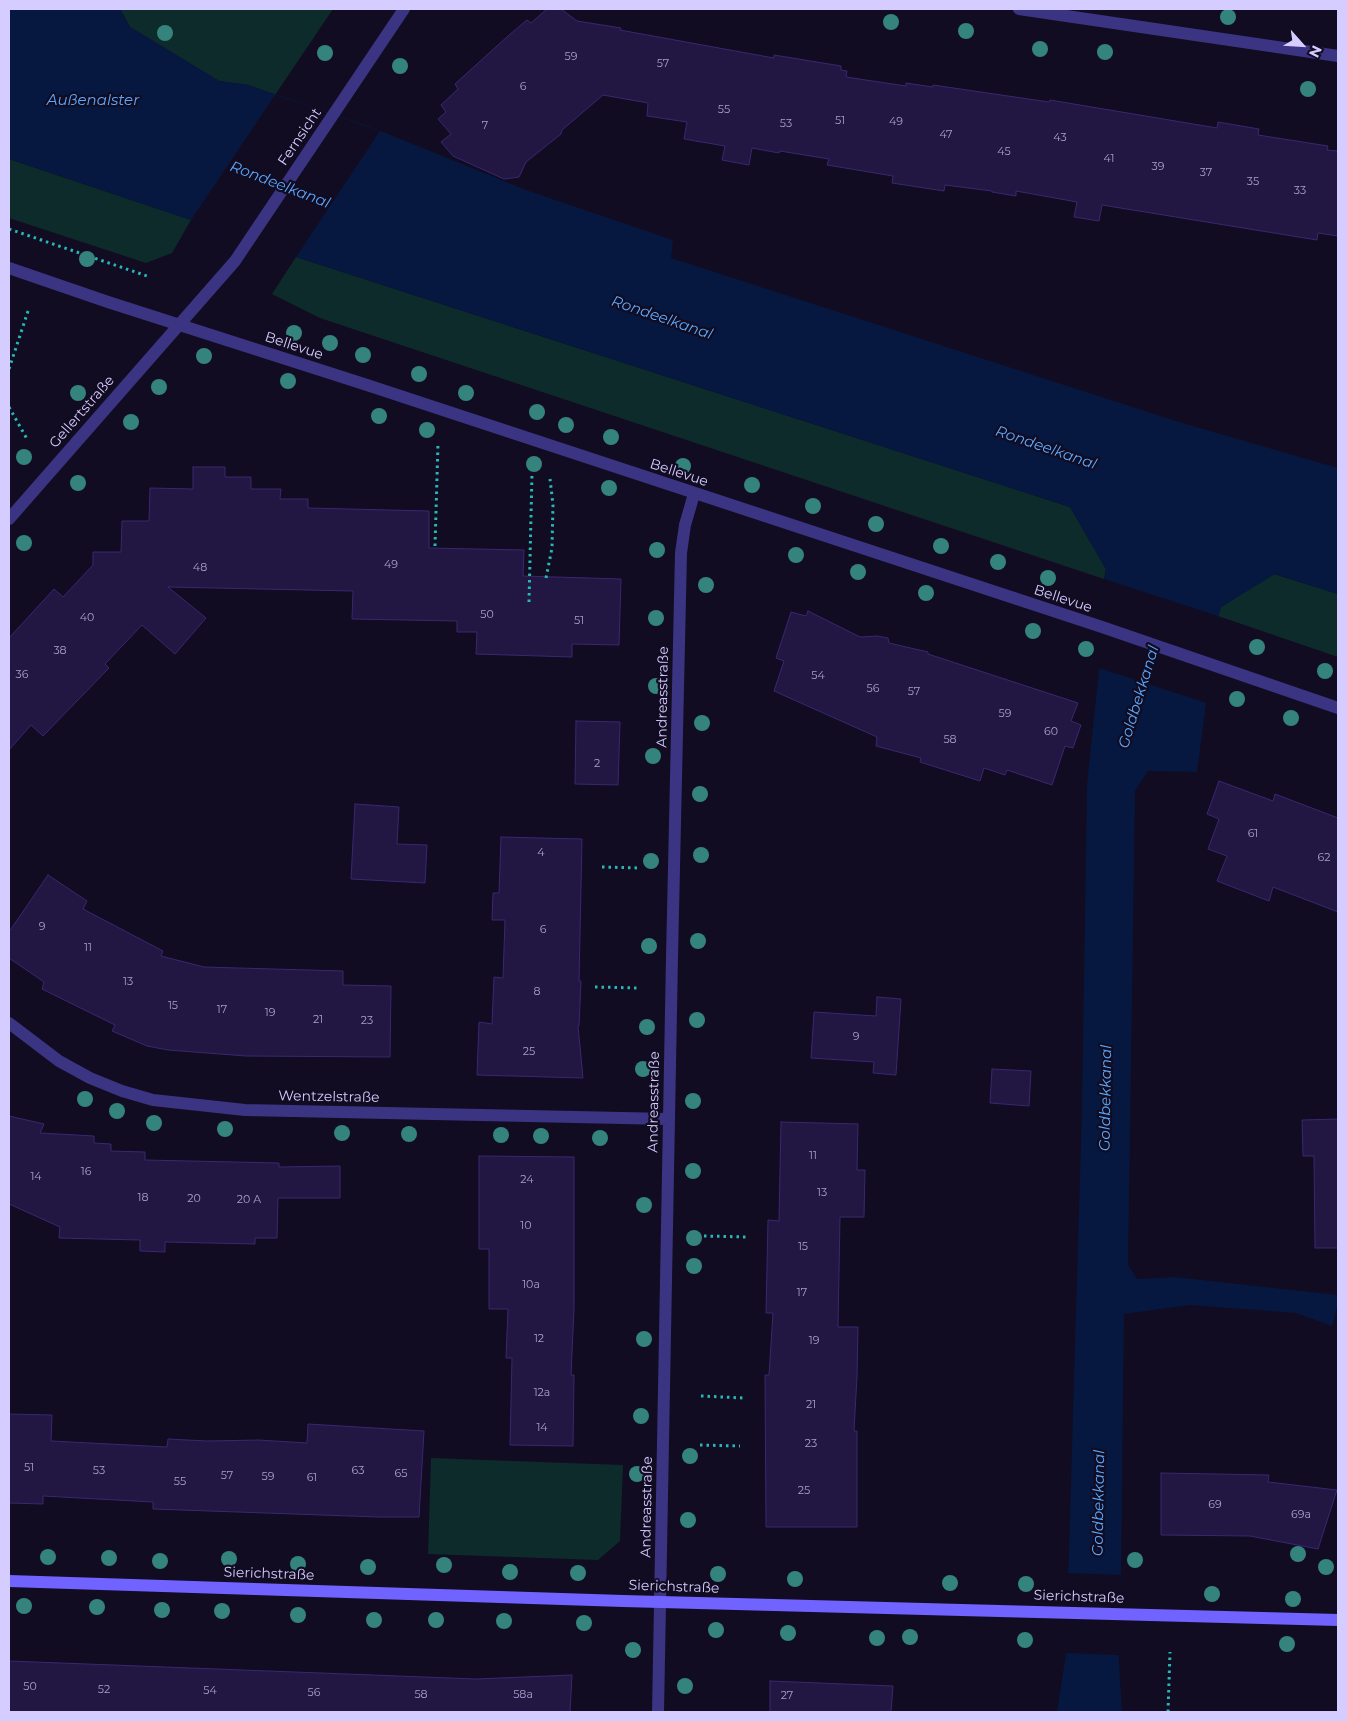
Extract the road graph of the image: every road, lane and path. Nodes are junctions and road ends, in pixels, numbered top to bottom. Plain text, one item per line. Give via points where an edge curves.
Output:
1 (404, 9) edge
2 (1019, 9) edge
3 (1338, 56) edge
4 (9, 229) edge
5 (9, 268) edge
6 (150, 277) dead end
7 (29, 308) dead end
8 (178, 325) junction
9 (9, 369) edge
10 (9, 407) edge
11 (27, 439) dead end
12 (438, 443) dead end
13 (532, 473) dead end
14 (550, 479) dead end
15 (694, 494) junction
16 (9, 519) edge
17 (435, 546) dead end
18 (546, 578) dead end
19 (529, 602) dead end
20 (1338, 708) edge
21 (602, 867) dead end
22 (641, 868) dead end
23 (595, 987) dead end
24 (639, 988) dead end
25 (9, 1023) edge
26 (669, 1119) junction
27 (704, 1236) dead end
28 (748, 1237) dead end
29 (701, 1396) dead end
30 (743, 1398) dead end
31 (700, 1445) dead end
32 (740, 1446) dead end
33 (9, 1581) edge
34 (660, 1602) junction
35 (1338, 1620) edge
36 (1170, 1652) dead end
37 (658, 1712) edge
38 (1168, 1712) edge

1 - 8 street, Fernsicht via 248,240 217,283
2 - 3 street
4 - 6 path
5 - 8 street, Bellevue
7 - 9 path
8 - 15 street, Bellevue
8 - 16 street, Gellertstraße
10 - 11 path
12 - 17 path
13 - 19 path
14 - 18 path via 552,548
15 - 20 street, Bellevue
15 - 26 street, Andreasstraße via 681,552
21 - 22 path
23 - 24 path
25 - 26 street, Wentzelstraße via 59,1061 90,1078 154,1100 254,1110
26 - 34 street, Andreasstraße
27 - 28 path
29 - 30 path
31 - 32 path
33 - 34 main road, Sierichstraße
34 - 35 main road, Sierichstraße
34 - 37 street, Andreasstraße
36 - 38 path

